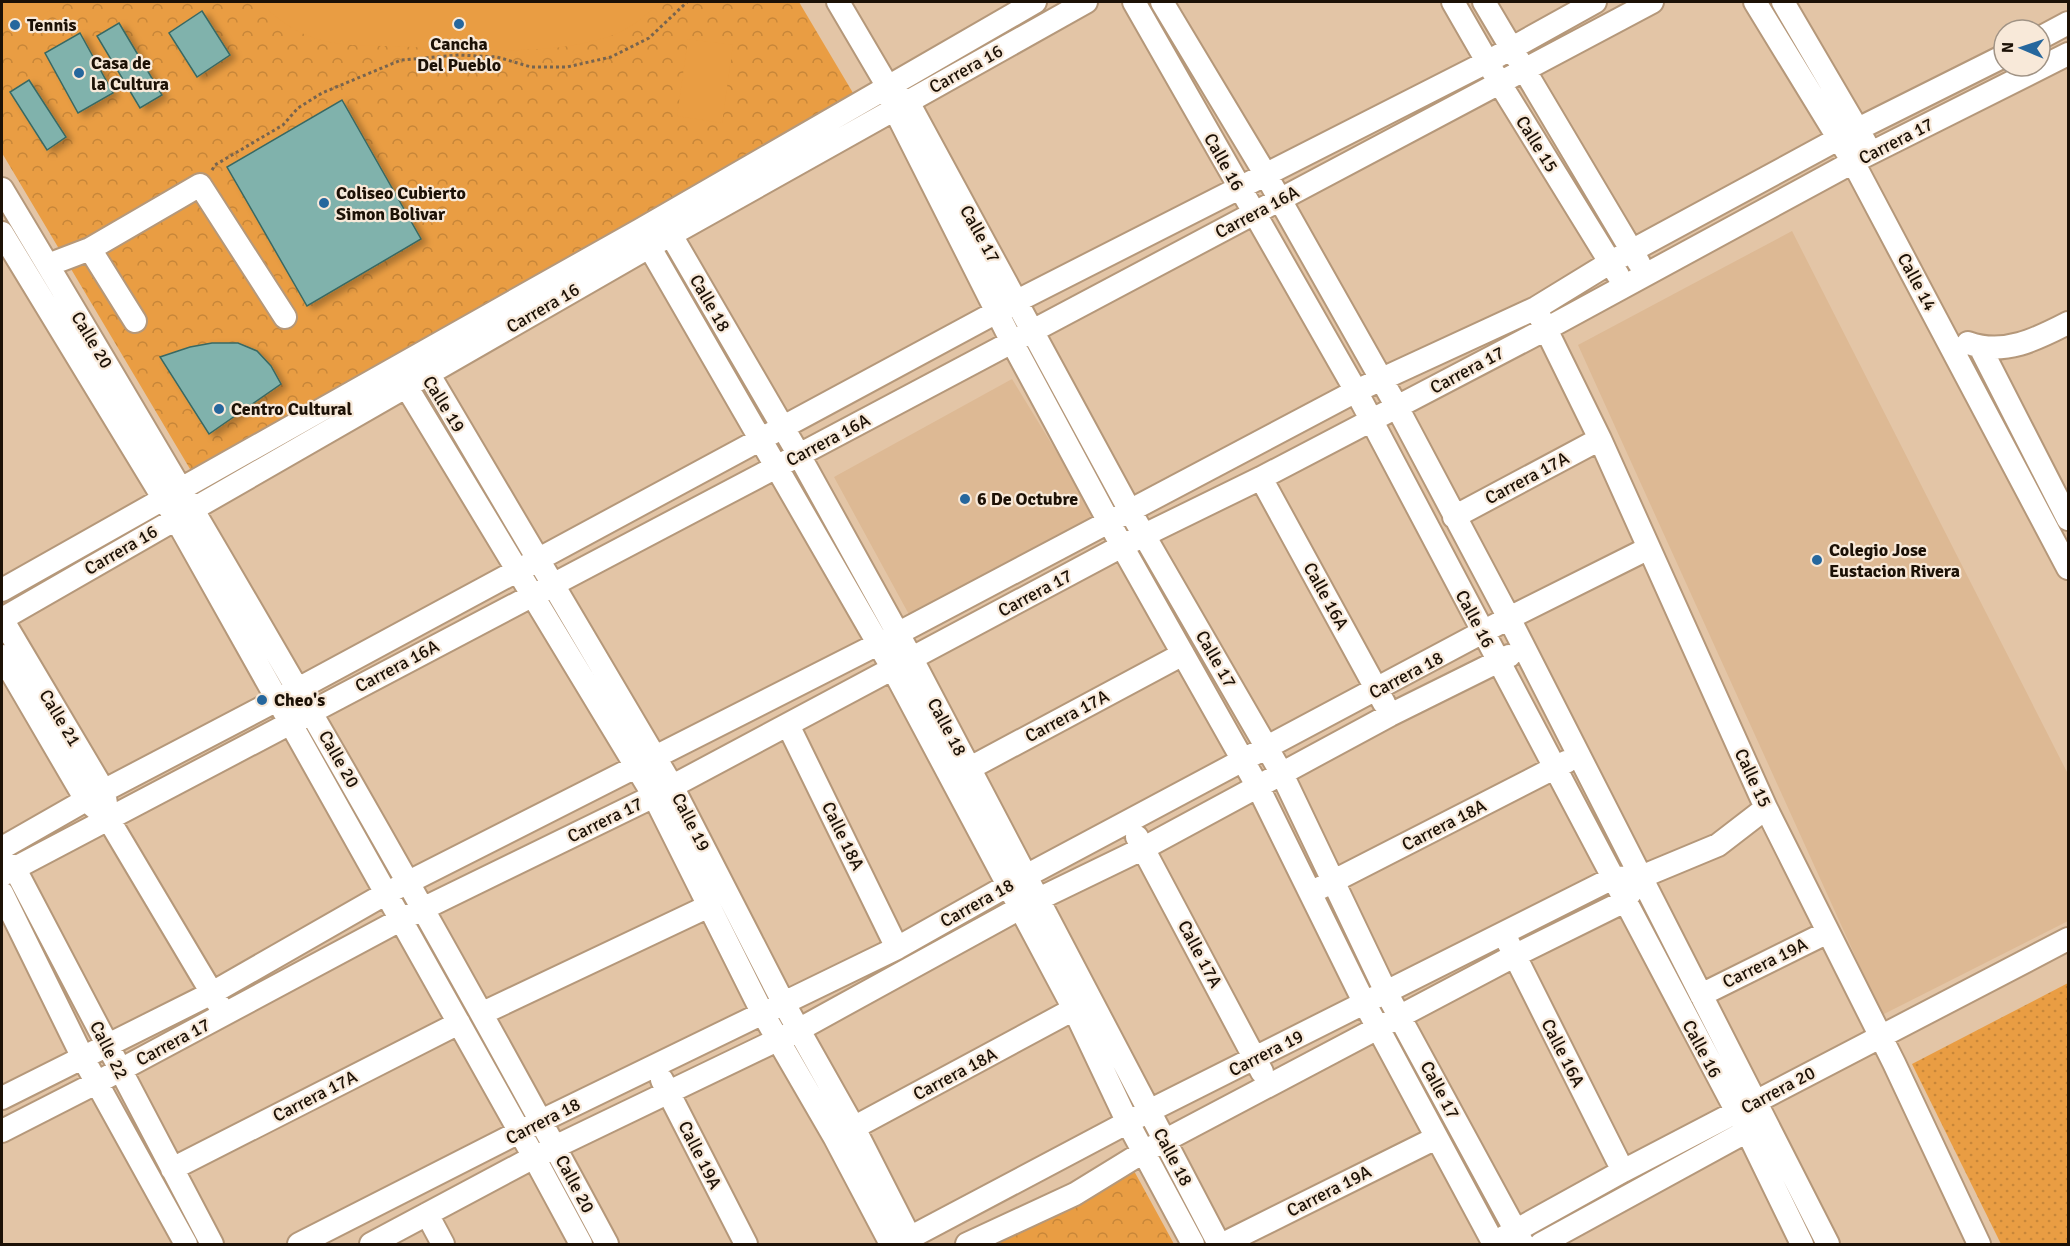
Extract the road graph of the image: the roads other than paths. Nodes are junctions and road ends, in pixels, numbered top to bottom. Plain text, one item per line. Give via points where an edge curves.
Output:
1 (837, 2) edge
2 (1035, 2) edge
3 (1086, 2) edge
4 (1134, 2) edge
5 (1162, 2) edge
6 (1453, 2) edge
7 (1484, 2) edge
8 (1595, 2) edge
9 (1652, 2) edge
10 (1755, 2) edge
11 (1783, 2) edge
12 (2068, 23) edge
13 (2052, 32) edge
14 (1512, 48) junction
15 (2068, 54) edge
16 (1488, 62) junction
17 (1992, 62) edge
18 (1523, 70) junction
19 (1499, 82) junction
20 (888, 87) junction
21 (901, 106) junction
22 (1847, 134) junction
23 (1863, 157) junction
24 (1266, 174) junction
25 (1238, 189) junction
26 (1280, 200) junction
27 (5, 201) edge
28 (1254, 214) junction
29 (666, 226) junction
30 (32, 238) junction
31 (644, 238) junction
32 (5, 246) edge
33 (90, 249) junction
34 (1632, 251) junction
35 (1611, 262) junction
36 (48, 265) junction
37 (1646, 273) junction
38 (1624, 285) junction
39 (1017, 301) junction
40 (1536, 308) junction
41 (996, 312) junction
42 (285, 317) dead end
43 (135, 321) dead end
44 (2068, 323) edge
45 (1034, 329) junction
46 (1546, 329) junction
47 (1946, 335) junction
48 (1012, 342) junction
49 (1980, 347) junction
50 (407, 360) junction
51 (428, 373) junction
52 (1380, 379) junction
53 (406, 386) junction
54 (1356, 392) junction
55 (1397, 407) junction
56 (1371, 421) junction
57 (782, 426) junction
58 (761, 438) junction
59 (1600, 439) junction
60 (799, 455) junction
61 (778, 466) junction
62 (1261, 478) junction
63 (171, 494) junction
64 (1130, 511) junction
65 (184, 514) junction
66 (1454, 517) junction
67 (2068, 519) edge
68 (1110, 522) junction
69 (1146, 536) junction
70 (1122, 546) junction
71 (1649, 548) junction
72 (527, 564) junction
73 (2068, 568) edge
74 (552, 584) junction
75 (2, 590) edge
76 (532, 594) junction
77 (1509, 618) junction
78 (2, 619) edge
79 (1482, 634) junction
80 (887, 639) junction
81 (1524, 648) junction
82 (1183, 654) junction
83 (2, 656) edge
84 (1497, 663) junction
85 (902, 664) junction
86 (298, 689) junction
87 (1378, 690) junction
88 (277, 700) junction
89 (312, 712) junction
90 (1390, 715) junction
91 (290, 723) junction
92 (788, 725) junction
93 (1267, 748) junction
94 (1577, 755) junction
95 (1244, 760) junction
96 (646, 763) junction
97 (1554, 769) junction
98 (960, 773) junction
99 (1282, 774) junction
100 (1258, 787) junction
101 (663, 791) junction
102 (95, 795) junction
103 (1766, 808) junction
104 (109, 820) junction
105 (1128, 823) junction
106 (2, 848) edge
107 (1144, 848) junction
108 (6, 868) edge
109 (1613, 878) junction
110 (1641, 878) junction
111 (1016, 881) junction
112 (409, 882) junction
113 (1333, 882) junction
114 (2, 893) edge
115 (1309, 893) junction
116 (385, 894) junction
117 (1625, 901) junction
118 (1029, 904) junction
119 (709, 906) junction
120 (423, 909) junction
121 (400, 920) junction
122 (1828, 932) junction
123 (1504, 933) junction
124 (2068, 939) edge
125 (897, 948) junction
126 (1514, 956) junction
127 (1386, 992) junction
128 (212, 993) junction
129 (1701, 994) junction
130 (783, 1002) junction
131 (1364, 1002) junction
132 (1074, 1010) junction
133 (762, 1012) junction
134 (483, 1013) junction
135 (225, 1014) junction
136 (1400, 1017) junction
137 (459, 1023) junction
138 (1379, 1028) junction
139 (800, 1029) junction
140 (1881, 1036) junction
141 (779, 1039) junction
142 (107, 1046) junction
143 (83, 1058) junction
144 (1255, 1059) junction
145 (654, 1066) junction
146 (119, 1070) junction
147 (96, 1083) junction
148 (1270, 1087) junction
149 (669, 1093) junction
150 (2, 1098) edge
151 (1149, 1111) junction
152 (1751, 1117) junction
153 (541, 1121) junction
154 (1128, 1123) junction
155 (2, 1131) edge
156 (520, 1132) junction
157 (845, 1133) junction
158 (1436, 1138) junction
159 (1166, 1141) junction
160 (555, 1147) junction
161 (1145, 1152) junction
162 (534, 1157) junction
163 (172, 1169) junction
164 (1623, 1172) junction
165 (427, 1214) junction
166 (1519, 1237) edge
167 (1821, 1242) edge
168 (902, 1243) edge
169 (1492, 1244) edge
170 (186, 1245) edge
171 (212, 1245) edge
172 (299, 1245) edge
173 (371, 1245) edge
174 (443, 1245) edge
175 (581, 1245) edge
176 (607, 1245) edge
177 (746, 1245) edge
178 (966, 1245) edge
179 (1193, 1245) edge
180 (1221, 1245) edge
181 (1541, 1245) edge
182 (1802, 1245) edge
183 (1979, 1245) edge

1 - 20 street, Calle 17
2 - 20 street, Carrera 16
3 - 21 street, Carrera 16
4 - 25 street, Calle 16
5 - 24 street, Calle 16
6 - 16 street, Calle 15
7 - 14 street, Calle 15
8 - 14 street, Carrera 16A
9 - 18 street, Carrera 16A
10 - 22 street, Calle 14
11 - 22 street, Calle 14
12 - 13 street
14 - 16 street, Carrera 16A
14 - 18 street, Calle 15
15 - 23 street, Carrera 17
16 - 19 street, Calle 15
16 - 24 street, Carrera 16A
17 - 22 street, Carrera 17
18 - 19 street, Carrera 16A
18 - 34 street, Calle 15
19 - 26 street, Carrera 16A
19 - 35 street, Calle 15
20 - 21 street, Calle 17
20 - 29 street, Carrera 16
21 - 29 street, Carrera 16
21 - 39 street, Calle 17
21 - 41 street, Calle 17
22 - 23 street, Calle 14
22 - 34 street, Carrera 17
23 - 37 street, Carrera 17
23 - 47 street, Calle 14
24 - 25 street, Carrera 16A
24 - 26 street, Calle 16
25 - 28 street, Calle 16
25 - 39 street, Carrera 16A
26 - 28 street, Carrera 16A
26 - 52 street, Calle 16
27 - 30 street, Calle 20
28 - 45 street, Carrera 16A
28 - 54 street, Calle 16
29 - 31 street, Carrera 16
29 - 57 street, Calle 18
30 - 32 street
30 - 36 street, Calle 20
31 - 50 street, Carrera 16
31 - 51 street, Carrera 16
31 - 58 street, Calle 18
32 - 63 street, Calle 20
33 - 36 street
33 - 42 street via 200,186
33 - 43 street
34 - 35 street, Carrera 17
34 - 37 street, Calle 15
35 - 38 street, Calle 15
35 - 40 street, Carrera 17
36 - 63 street, Calle 20
37 - 38 street, Carrera 17
38 - 46 street, Carrera 17
39 - 41 street, Carrera 16A
39 - 45 street, Calle 17
40 - 46 street, Calle 15
40 - 52 street, Carrera 17
41 - 48 street, Calle 17
41 - 57 street, Carrera 16A
44 - 49 street via 2028,344
45 - 48 street, Carrera 16A
45 - 64 street, Calle 17
46 - 55 street, Carrera 17
46 - 59 street, Calle 15
47 - 49 street
47 - 73 street, Calle 14
48 - 60 street, Carrera 16A
48 - 68 street, Calle 17
49 - 67 street
50 - 51 street, Calle 19
50 - 53 street, Calle 19
50 - 63 street, Carrera 16
51 - 53 street, Carrera 16
51 - 72 street, Calle 19
52 - 54 street, Carrera 17
52 - 55 street, Calle 16
53 - 65 street, Carrera 16
53 - 72 street, Calle 19
54 - 56 street, Calle 16
54 - 64 street, Carrera 17
55 - 56 street, Carrera 17
55 - 66 street, Calle 16
56 - 62 street, Carrera 17
56 - 79 street, Calle 16
57 - 58 street, Carrera 16A
57 - 60 street, Calle 18
58 - 61 street, Calle 18
58 - 72 street, Carrera 16A
59 - 66 street, Carrera 17A
59 - 71 street, Calle 15
60 - 61 street, Carrera 16A
60 - 80 street, Calle 18
61 - 74 street, Carrera 16A
61 - 80 street, Calle 18
62 - 69 street, Carrera 17
62 - 87 street, Calle 16A
63 - 65 street, Calle 20
63 - 75 street, Carrera 16
64 - 68 street, Carrera 17
64 - 69 street, Calle 17
65 - 78 street, Carrera 16
65 - 86 street, Calle 20
65 - 88 street, Calle 20
66 - 77 street, Calle 16
68 - 70 street, Calle 17
68 - 80 street, Carrera 17
69 - 70 street, Carrera 17
69 - 93 street, Calle 17
70 - 82 street, Calle 17
70 - 85 street, Carrera 17
71 - 77 street, Carrera 18
71 - 103 street, Calle 15
72 - 74 street, Calle 19
72 - 76 street, Calle 19
72 - 86 street, Carrera 16A
74 - 76 street, Carrera 16A
74 - 96 street, Calle 19
76 - 89 street, Carrera 16A
76 - 96 street, Calle 19
77 - 79 street, Carrera 18
77 - 81 street, Calle 16
78 - 102 street, Calle 21
79 - 84 street, Calle 16
79 - 87 street, Carrera 18
80 - 85 street, Calle 18
80 - 96 street, Carrera 17
81 - 84 street, Carrera 18
81 - 94 street, Calle 16
82 - 95 street, Calle 17
82 - 98 street, Carrera 17A
83 - 102 street, Calle 21
84 - 90 street, Carrera 18
84 - 97 street, Calle 16
85 - 92 street, Carrera 17
85 - 98 street, Calle 18
86 - 88 street, Carrera 16A
86 - 89 street, Calle 20
87 - 90 street, Calle 16A
87 - 93 street, Carrera 18
88 - 91 street, Calle 20
88 - 102 street, Carrera 16A
89 - 91 street, Carrera 16A
89 - 112 street, Calle 20
90 - 99 street, Carrera 18
91 - 104 street, Carrera 16A
91 - 116 street, Calle 20
92 - 101 street, Carrera 17
92 - 125 street, Calle 18A
93 - 95 street, Carrera 18
93 - 99 street, Calle 17
94 - 97 street, Carrera 18A
94 - 110 street, Calle 16
95 - 100 street, Calle 17
95 - 105 street, Carrera 18
96 - 101 street, Calle 19
96 - 112 street, Carrera 17
97 - 109 street, Calle 16
97 - 113 street, Carrera 18A
98 - 111 street, Calle 18
99 - 100 street, Carrera 18
99 - 113 street, Calle 17
100 - 107 street, Carrera 18
100 - 115 street, Calle 17
101 - 119 street, Calle 19
101 - 120 street, Carrera 17
101 - 130 street, Calle 19
102 - 104 street, Calle 21
102 - 106 street, Carrera 16A
103 - 110 street, Carrera 19 via 1718,845
103 - 122 street, Calle 15
104 - 108 street, Carrera 16A
104 - 128 street, Calle 21
105 - 107 street, Calle 17A
105 - 111 street, Carrera 18
107 - 118 street, Carrera 18
107 - 144 street, Calle 17A
108 - 142 street, Calle 22
109 - 110 street, Carrera 19
109 - 117 street, Calle 16
109 - 123 street, Carrera 19
110 - 117 street, Carrera 19
110 - 129 street, Calle 16
111 - 118 street, Calle 18
111 - 125 street, Carrera 18
112 - 116 street, Carrera 17
112 - 120 street, Calle 20
113 - 115 street, Carrera 18A
113 - 127 street, Calle 17
114 - 143 street, Calle 22
115 - 131 street, Calle 17
116 - 121 street, Calle 20
116 - 128 street, Carrera 17
117 - 126 street, Carrera 19
117 - 152 street, Calle 16
118 - 132 street, Calle 18
118 - 139 street, Carrera 18
118 - 151 street, Calle 18
119 - 133 street, Calle 19
119 - 134 street
120 - 121 street, Carrera 17
120 - 134 street, Calle 20
121 - 135 street, Carrera 17
121 - 137 street, Calle 20
122 - 129 street, Carrera 19A
122 - 140 street, Calle 15
123 - 126 street, Calle 16A
123 - 127 street, Carrera 19
124 - 140 street, Carrera 20
125 - 130 street, Carrera 18
126 - 136 street, Carrera 19
126 - 164 street, Calle 16A
127 - 131 street, Carrera 19
127 - 136 street, Calle 17
128 - 135 street, Calle 21
128 - 142 street, Carrera 17
129 - 152 street, Calle 16
130 - 133 street, Carrera 18
130 - 139 street, Calle 19
131 - 138 street, Calle 17
131 - 144 street, Carrera 19
132 - 154 street, Calle 18
132 - 157 street, Carrera 18A
133 - 141 street, Calle 19
133 - 145 street, Carrera 18
134 - 153 street, Calle 20
135 - 146 street, Carrera 17
136 - 138 street, Carrera 19
136 - 166 street, Calle 17
137 - 156 street, Calle 20
137 - 163 street, Carrera 17A
138 - 148 street, Carrera 19
138 - 158 street, Calle 17
139 - 141 street, Carrera 18
139 - 157 street, Calle 19
140 - 152 street, Carrera 20
140 - 183 street, Calle 15
141 - 149 street, Carrera 18
141 - 157 street, Calle 19
142 - 143 street, Carrera 17
142 - 146 street, Calle 22
143 - 147 street, Calle 22
143 - 150 street, Carrera 17
144 - 148 street, Calle 17A
144 - 151 street, Carrera 19
145 - 149 street, Calle 19A
145 - 153 street, Carrera 18
146 - 147 street, Carrera 17
146 - 163 street, Calle 22
147 - 155 street, Carrera 17
147 - 170 street, Calle 22
148 - 159 street, Carrera 19
149 - 160 street, Carrera 18
149 - 177 street, Calle 19A
151 - 154 street, Carrera 19
151 - 159 street, Calle 18
152 - 164 street, Carrera 20
152 - 167 street, Calle 16
152 - 181 street, Carrera 20
152 - 182 street, Calle 16
153 - 156 street, Carrera 18
153 - 160 street, Calle 20
154 - 161 street, Calle 18
154 - 168 street, Carrera 19
156 - 162 street, Calle 20
156 - 172 street, Carrera 18
157 - 168 street, Calle 19
158 - 169 street, Calle 17
158 - 180 street, Carrera 19A
159 - 161 street, Carrera 19
159 - 180 street, Calle 18
160 - 162 street, Carrera 18
160 - 176 street, Calle 20
161 - 178 street, Carrera 19 via 1075,1194
161 - 179 street, Calle 18
162 - 165 street, Carrera 18
162 - 175 street, Calle 20
163 - 171 street, Calle 22
164 - 166 street, Carrera 20
165 - 173 street, Carrera 18
165 - 174 street
166 - 169 street, Carrera 20

